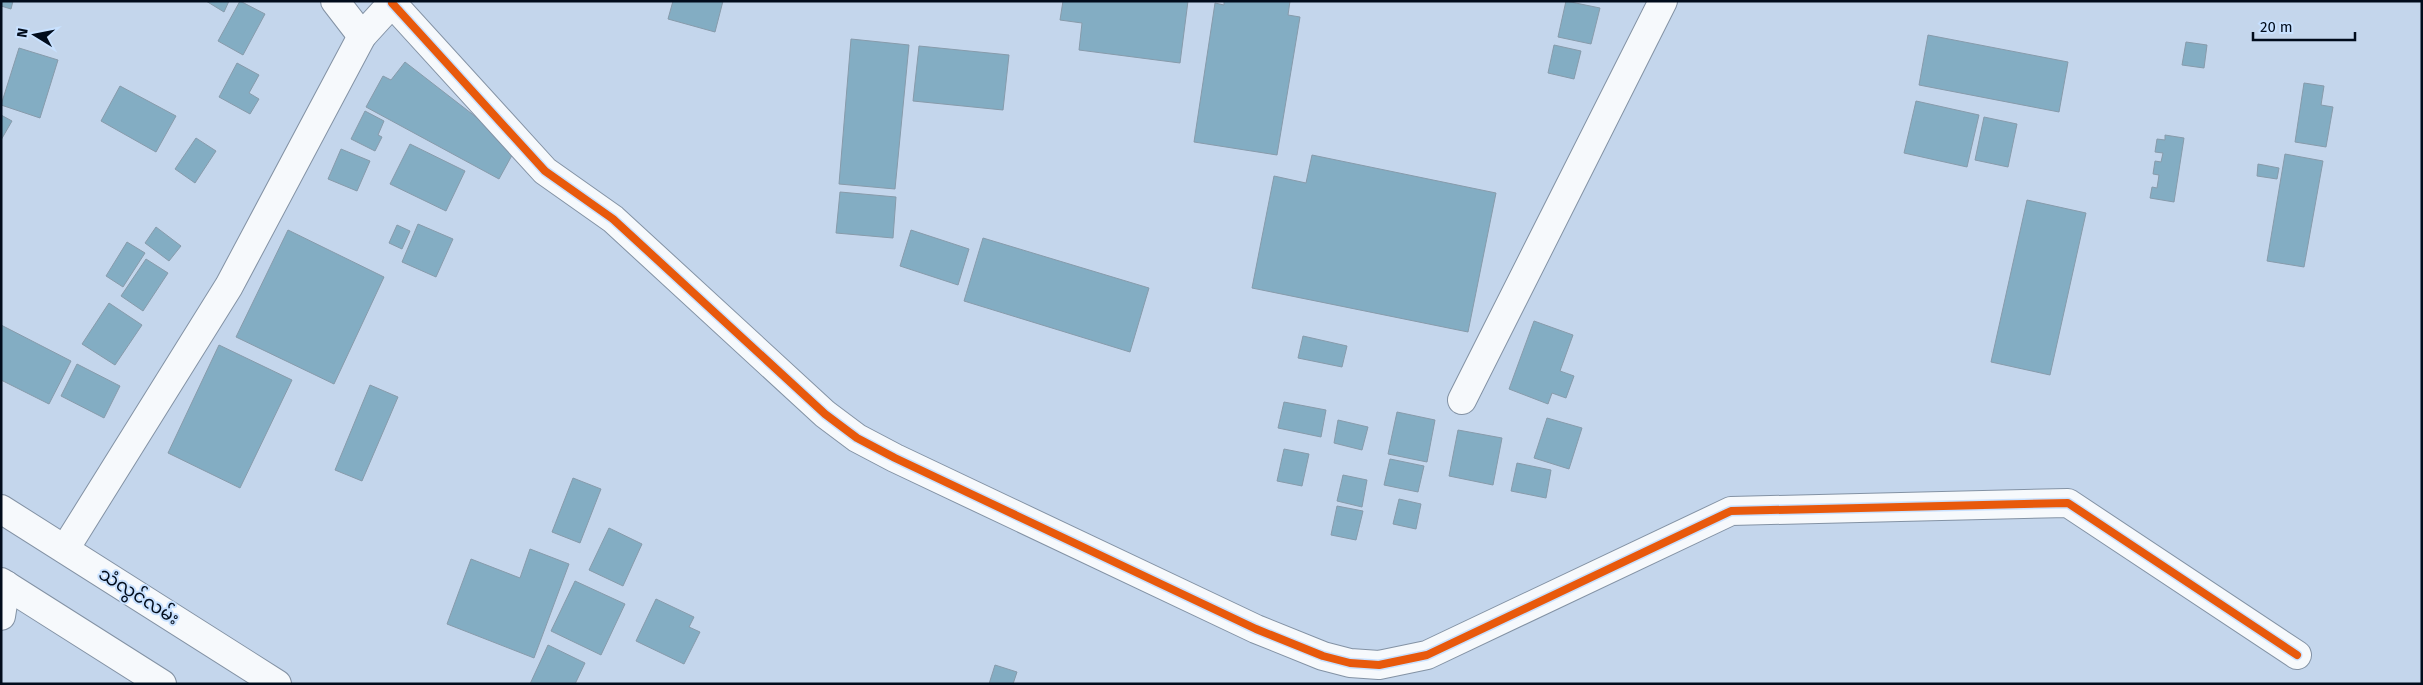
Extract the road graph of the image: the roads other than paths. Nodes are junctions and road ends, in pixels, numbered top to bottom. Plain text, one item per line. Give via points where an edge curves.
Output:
1 (335, 1) edge
2 (1663, 1) edge
3 (393, 2) edge
4 (362, 36) junction
5 (1462, 400) dead end
6 (1, 509) edge
7 (65, 549) junction
8 (4, 584) edge
9 (1, 616) edge
10 (2297, 655) dead end
11 (162, 684) edge
12 (277, 684) edge

1 - 4 street
2 - 5 street
3 - 4 street
3 - 10 street via 545,171 613,219 796,389 857,438 1256,629 1323,656 1350,663 1380,665 1428,654 1730,511 2068,503
4 - 7 street via 229,286
6 - 7 street, သံလွင်လမ်း
7 - 12 street, သံလွင်လမ်း
8 - 9 street
8 - 11 street

